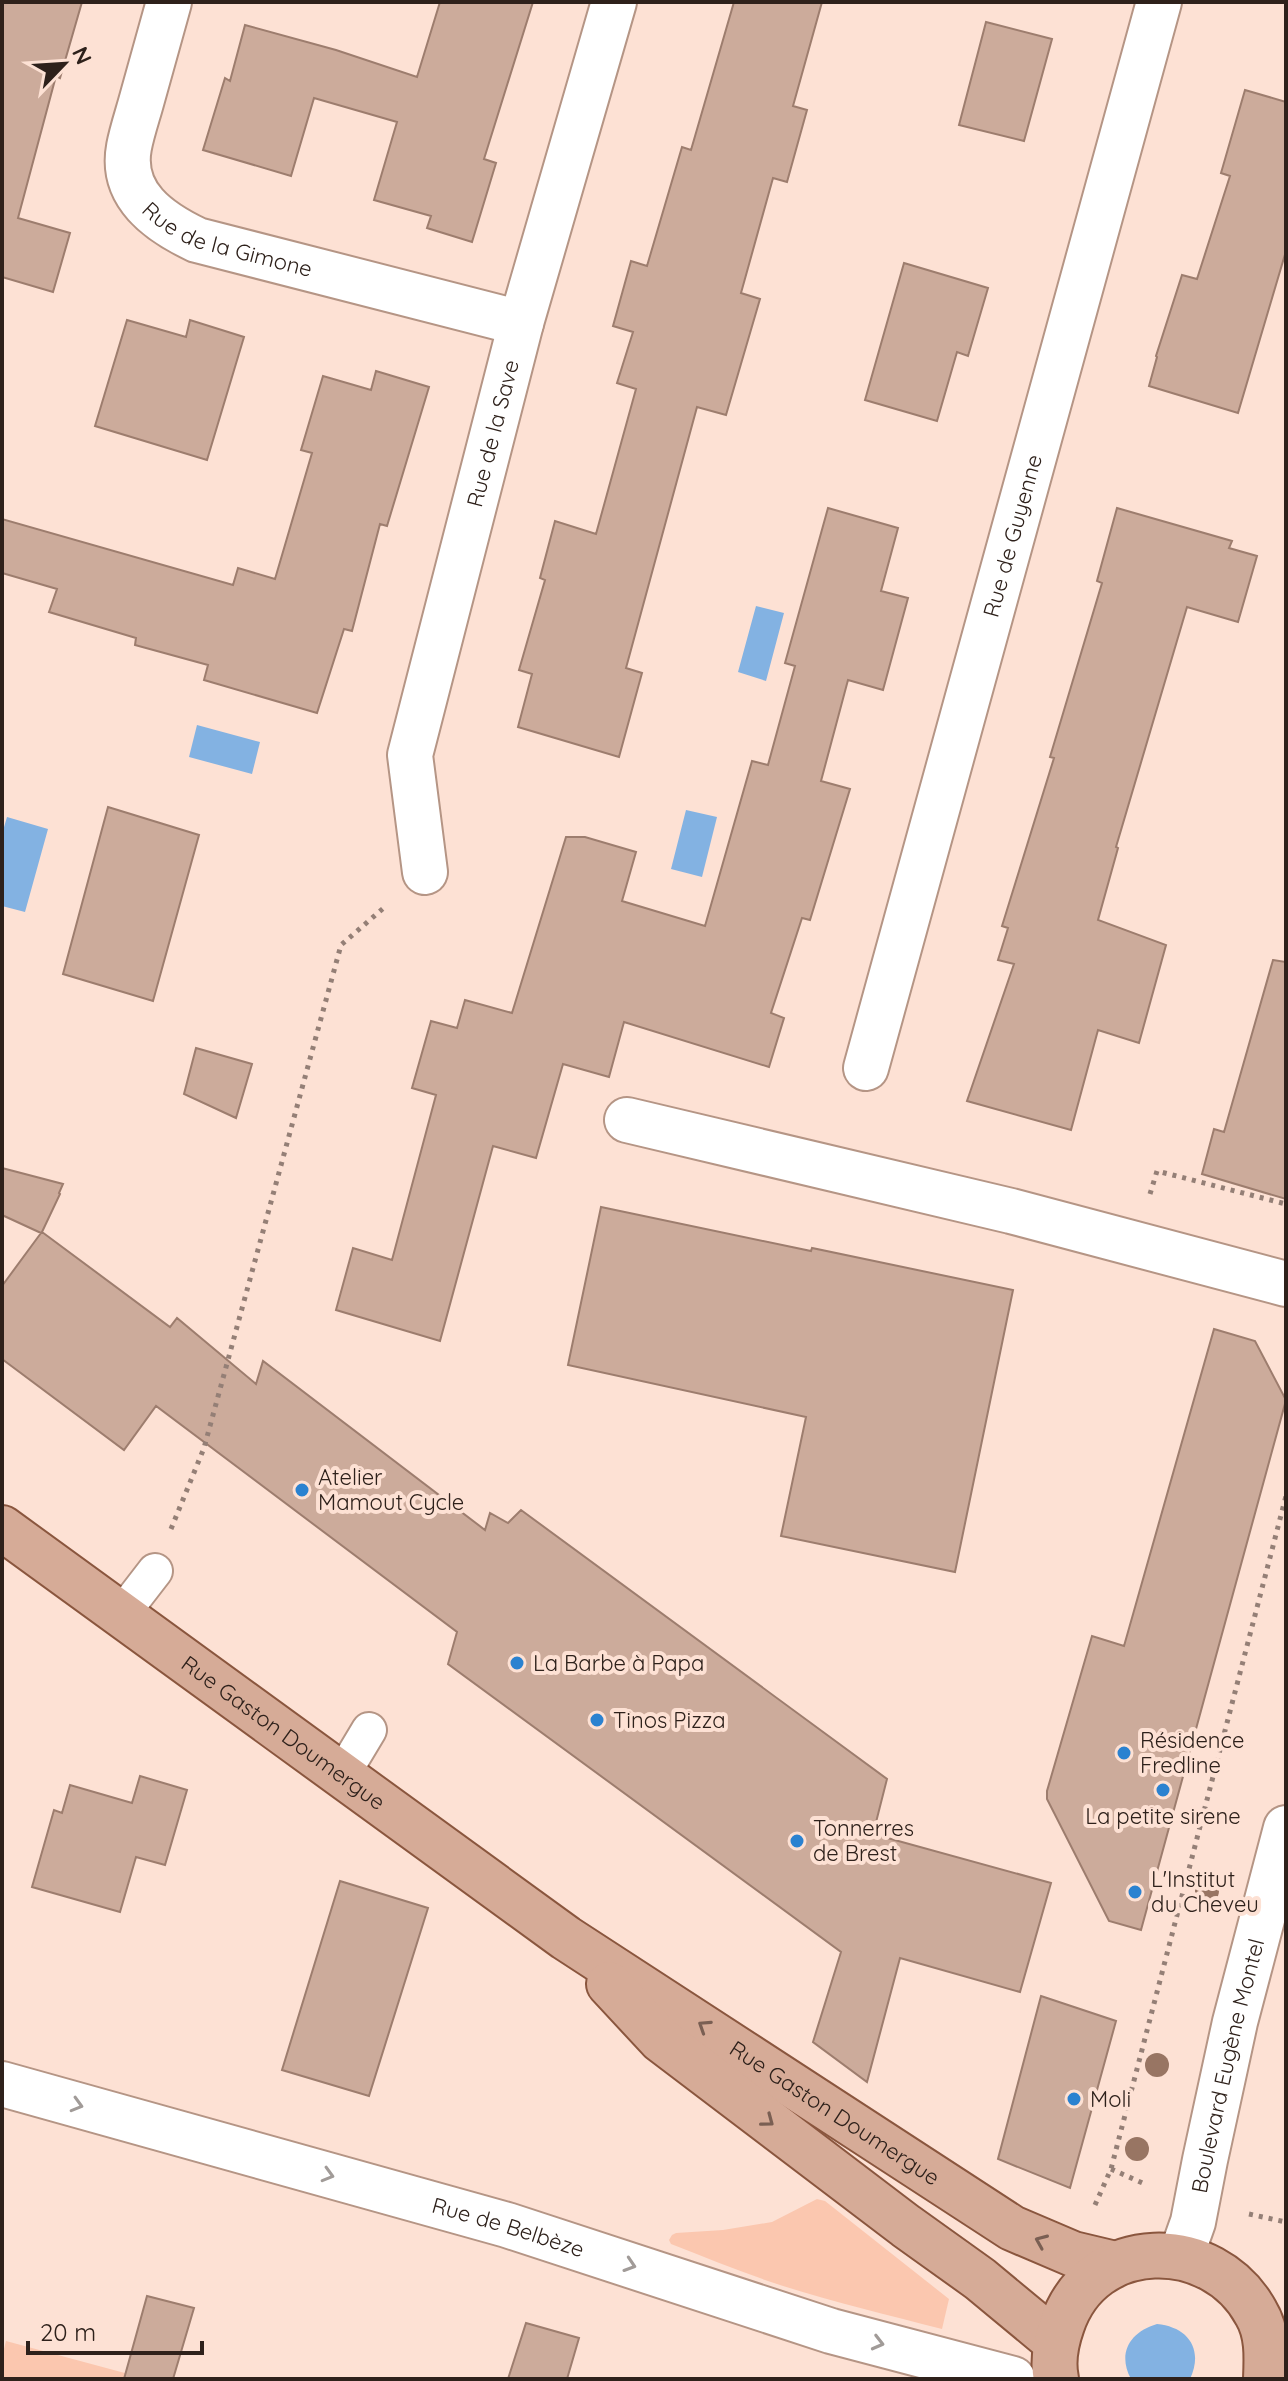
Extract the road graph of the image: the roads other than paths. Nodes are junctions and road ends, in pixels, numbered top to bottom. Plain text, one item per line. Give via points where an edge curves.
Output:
1 (169, 2) edge
2 (614, 2) edge
3 (1159, 2) edge
4 (521, 323) junction
5 (425, 872) road end
6 (866, 1068) dead end
7 (627, 1120) dead end
8 (1286, 1284) edge
9 (2, 1528) edge
10 (155, 1571) road end
11 (121, 1615) junction
12 (369, 1730) dead end
13 (342, 1775) junction
14 (1286, 1828) edge
15 (566, 1938) junction
16 (2, 2084) edge
17 (1181, 2256) junction
18 (1115, 2264) junction
19 (1056, 2360) edge
20 (1013, 2379) edge
21 (1266, 2379) edge

1 - 4 street, Rue de la Gimone via 129,149 131,179 156,217 197,240
2 - 4 street, Rue de la Save
3 - 6 street, Rue de Guyenne
4 - 5 street, Rue de la Save via 410,755
7 - 8 street via 1011,1211
9 - 11 main road, Rue Gaston Doumergue
10 - 11 lane
11 - 13 main road, Rue Gaston Doumergue
12 - 13 lane
13 - 15 main road, Rue Gaston Doumergue
14 - 17 street, Boulevard Eugène Montel
18 -> 15 main road, Rue Gaston Doumergue via 1073,2254 1012,2228
15 -> 19 main road, Rue Gaston Doumergue via 661,2040 980,2279
16 -> 20 street, Rue de Belbèze via 507,2225 831,2331
17 - 18 main road via 1148,2254
17 - 21 main road via 1230,2280 1258,2314 1267,2346
18 - 19 main road via 1088,2283 1067,2310

